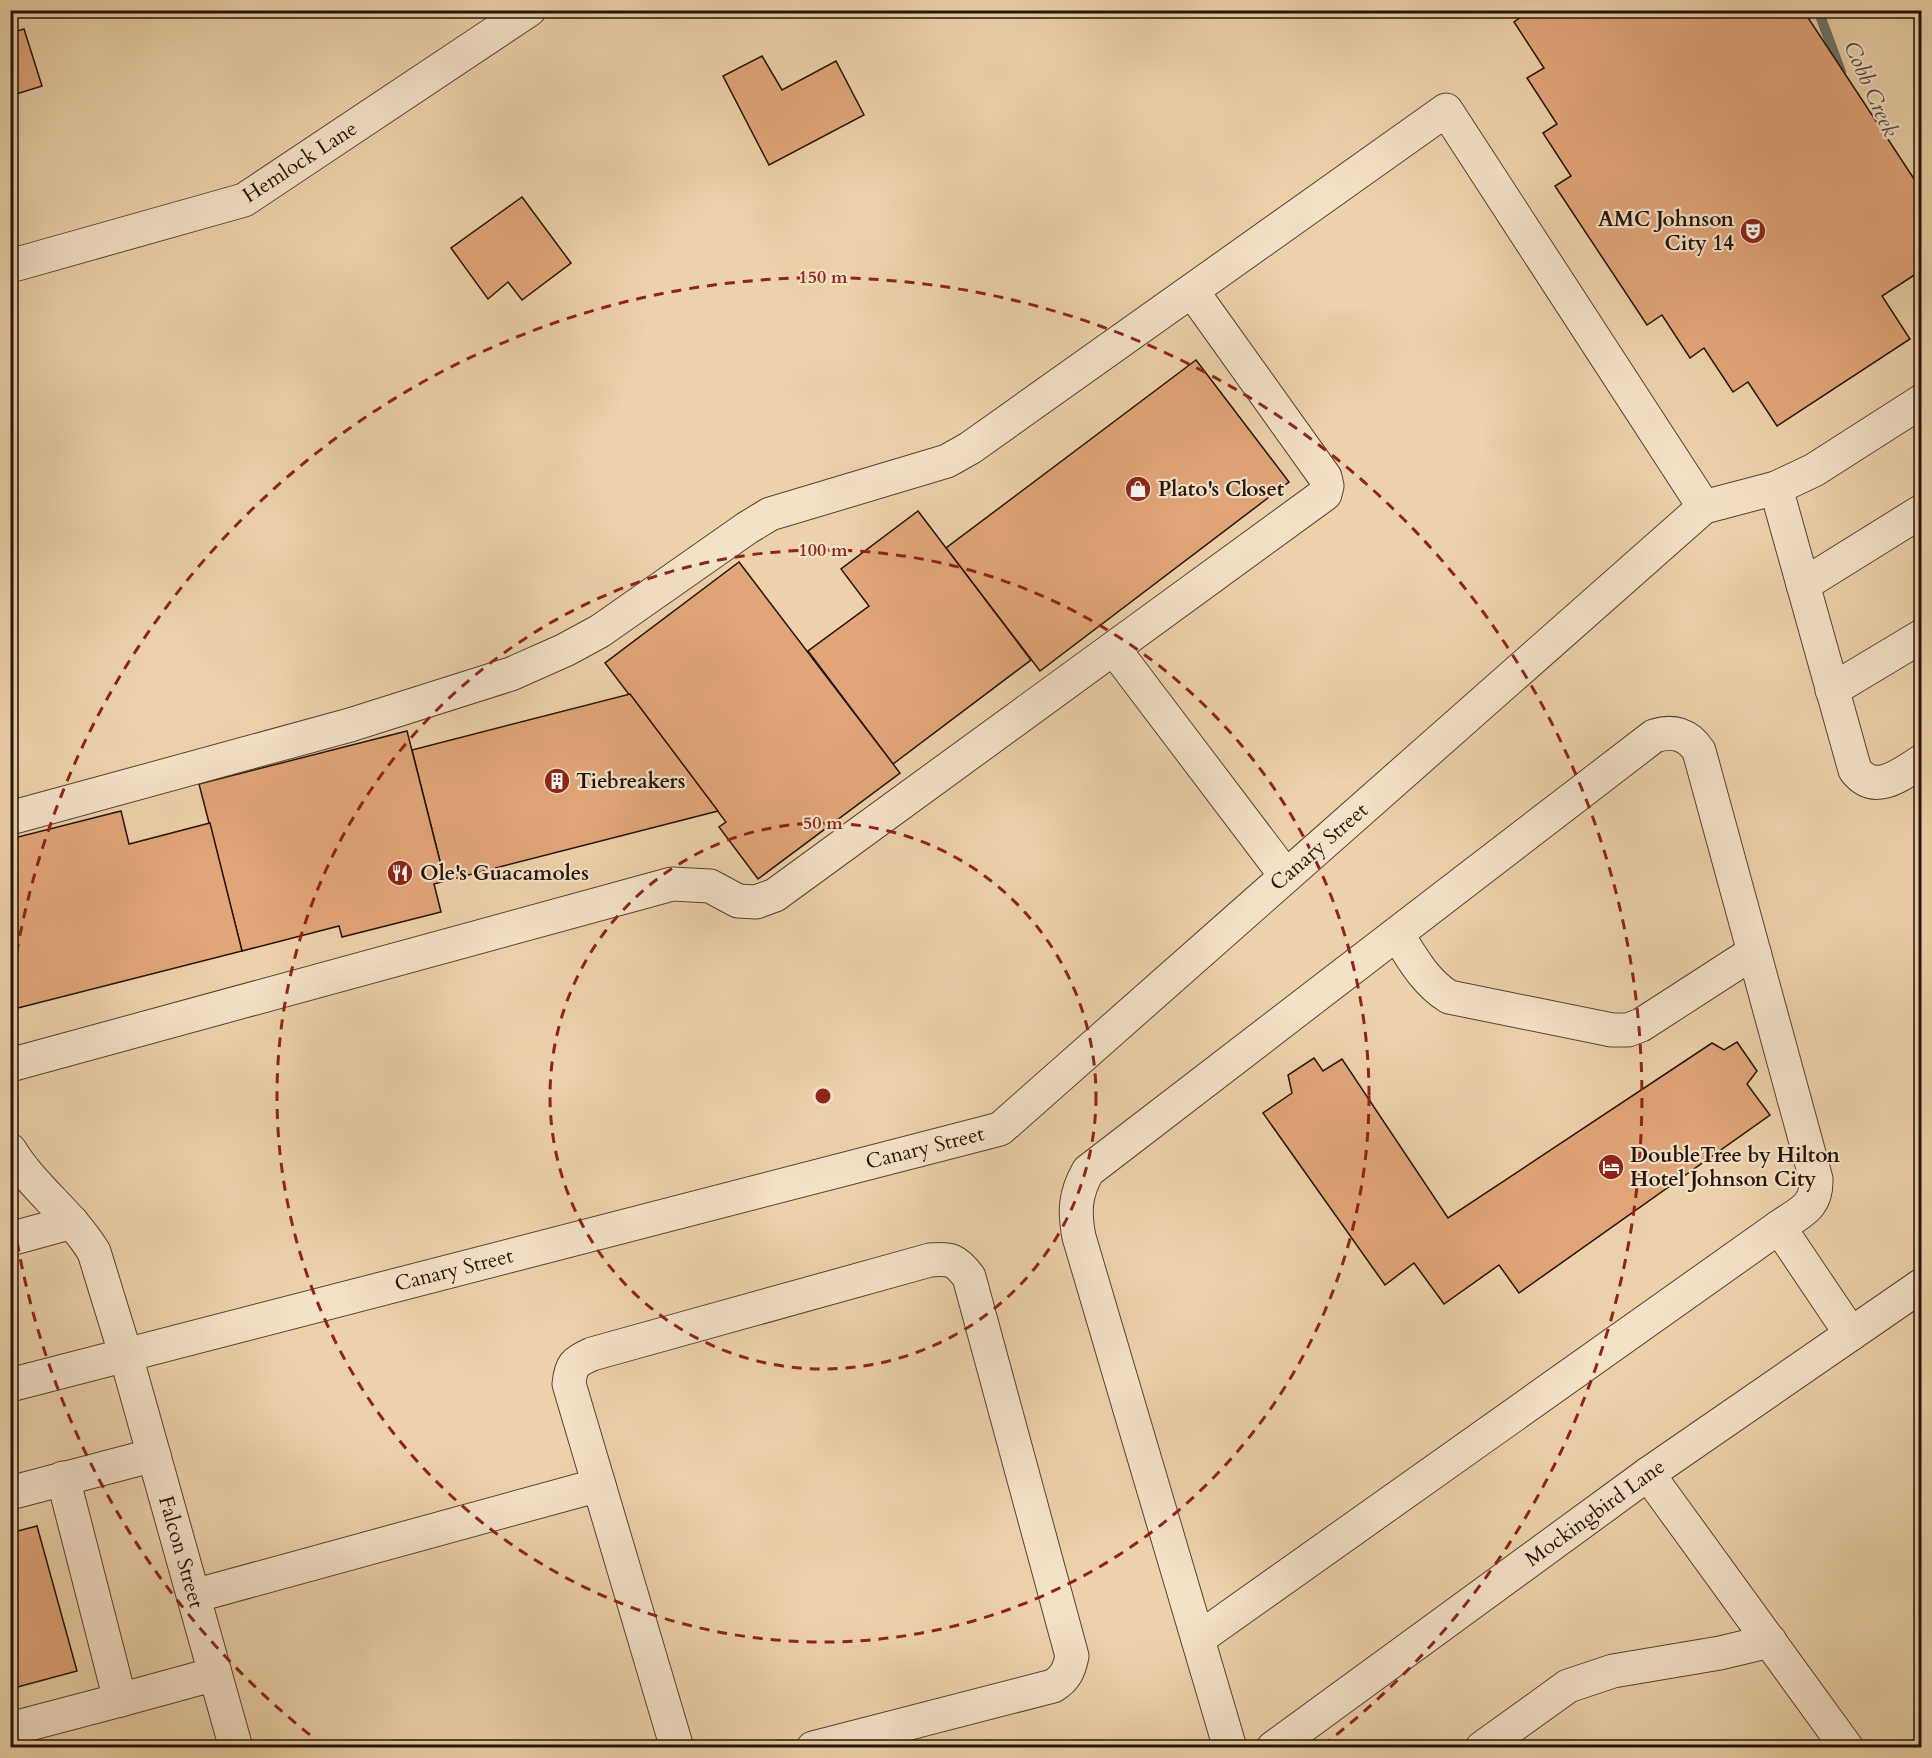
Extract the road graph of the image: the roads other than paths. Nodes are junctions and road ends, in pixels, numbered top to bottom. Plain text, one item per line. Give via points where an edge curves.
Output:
1 (529, 10) edge
2 (10, 266) edge
3 (1192, 291) junction
4 (1922, 401) edge
5 (1776, 488) junction
6 (1704, 507) junction
7 (1922, 511) edge
8 (1803, 585) junction
9 (1922, 636) edge
10 (1114, 649) junction
11 (1832, 690) junction
12 (1922, 762) edge
13 (10, 818) edge
14 (1286, 876) junction
15 (1397, 934) junction
16 (1754, 952) junction
17 (10, 1065) edge
18 (10, 1150) edge
19 (72, 1222) junction
20 (1779, 1227) junction
21 (10, 1239) edge
22 (1922, 1286) edge
23 (1851, 1334) junction
24 (126, 1356) junction
25 (10, 1385) edge
26 (154, 1455) junction
27 (1648, 1474) junction
28 (63, 1479) junction
29 (599, 1485) junction
30 (10, 1493) edge
31 (194, 1596) junction
32 (1198, 1639) junction
33 (1770, 1641) junction
34 (215, 1674) junction
35 (120, 1700) junction
36 (10, 1729) edge
37 (897, 1741) edge
38 (236, 1748) edge
39 (677, 1748) edge
40 (813, 1748) edge
41 (1230, 1748) edge
42 (1273, 1748) edge
43 (1482, 1748) edge
44 (1847, 1748) edge

1 - 2 street, Hemlock Lane via 244,201
3 - 6 street via 1446,110
3 - 10 street via 1325,477 1327,486 1318,500
3 - 13 street via 947,462 770,514 565,651 511,674 350,725
4 - 5 street via 1814,470
5 - 6 street
5 - 8 street
6 - 14 street, Canary Street
7 - 8 street
8 - 11 street
9 - 11 street
10 - 14 street
10 - 17 street via 775,895 756,902 738,901 710,886 672,884
11 - 12 street via 1855,770 1863,780 1877,783 1898,777
14 - 24 street, Canary Street via 1000,1129
15 - 16 street via 1435,988 1449,997 1612,1030 1641,1025
15 - 16 street via 1654,736 1666,732 1681,734 1693,741 1699,751
15 - 32 street via 1088,1171 1075,1200 1079,1237
16 - 20 street via 1816,1179 1815,1199
18 - 19 street, Falcon Street
19 - 21 street
19 - 24 street, Falcon Street via 94,1252
20 - 23 street
20 - 32 street
22 - 23 street, Mockingbird Lane
23 - 27 street, Mockingbird Lane
24 - 25 street, Canary Street
24 - 26 street, Falcon Street
26 - 28 street
26 - 31 street, Falcon Street
27 - 33 street
27 - 42 street, Mockingbird Lane
28 - 30 street
28 - 35 street
29 - 31 street
29 - 37 street via 569,1384 571,1370 578,1361 930,1260 946,1259 958,1264 969,1277 1072,1656 1069,1670 1053,1686
29 - 39 street
31 - 34 street, Falcon Street
32 - 41 street
33 - 43 street via 1613,1671 1568,1686
33 - 44 street
34 - 35 street
34 - 38 street, Falcon Street
35 - 36 street
37 - 40 street

